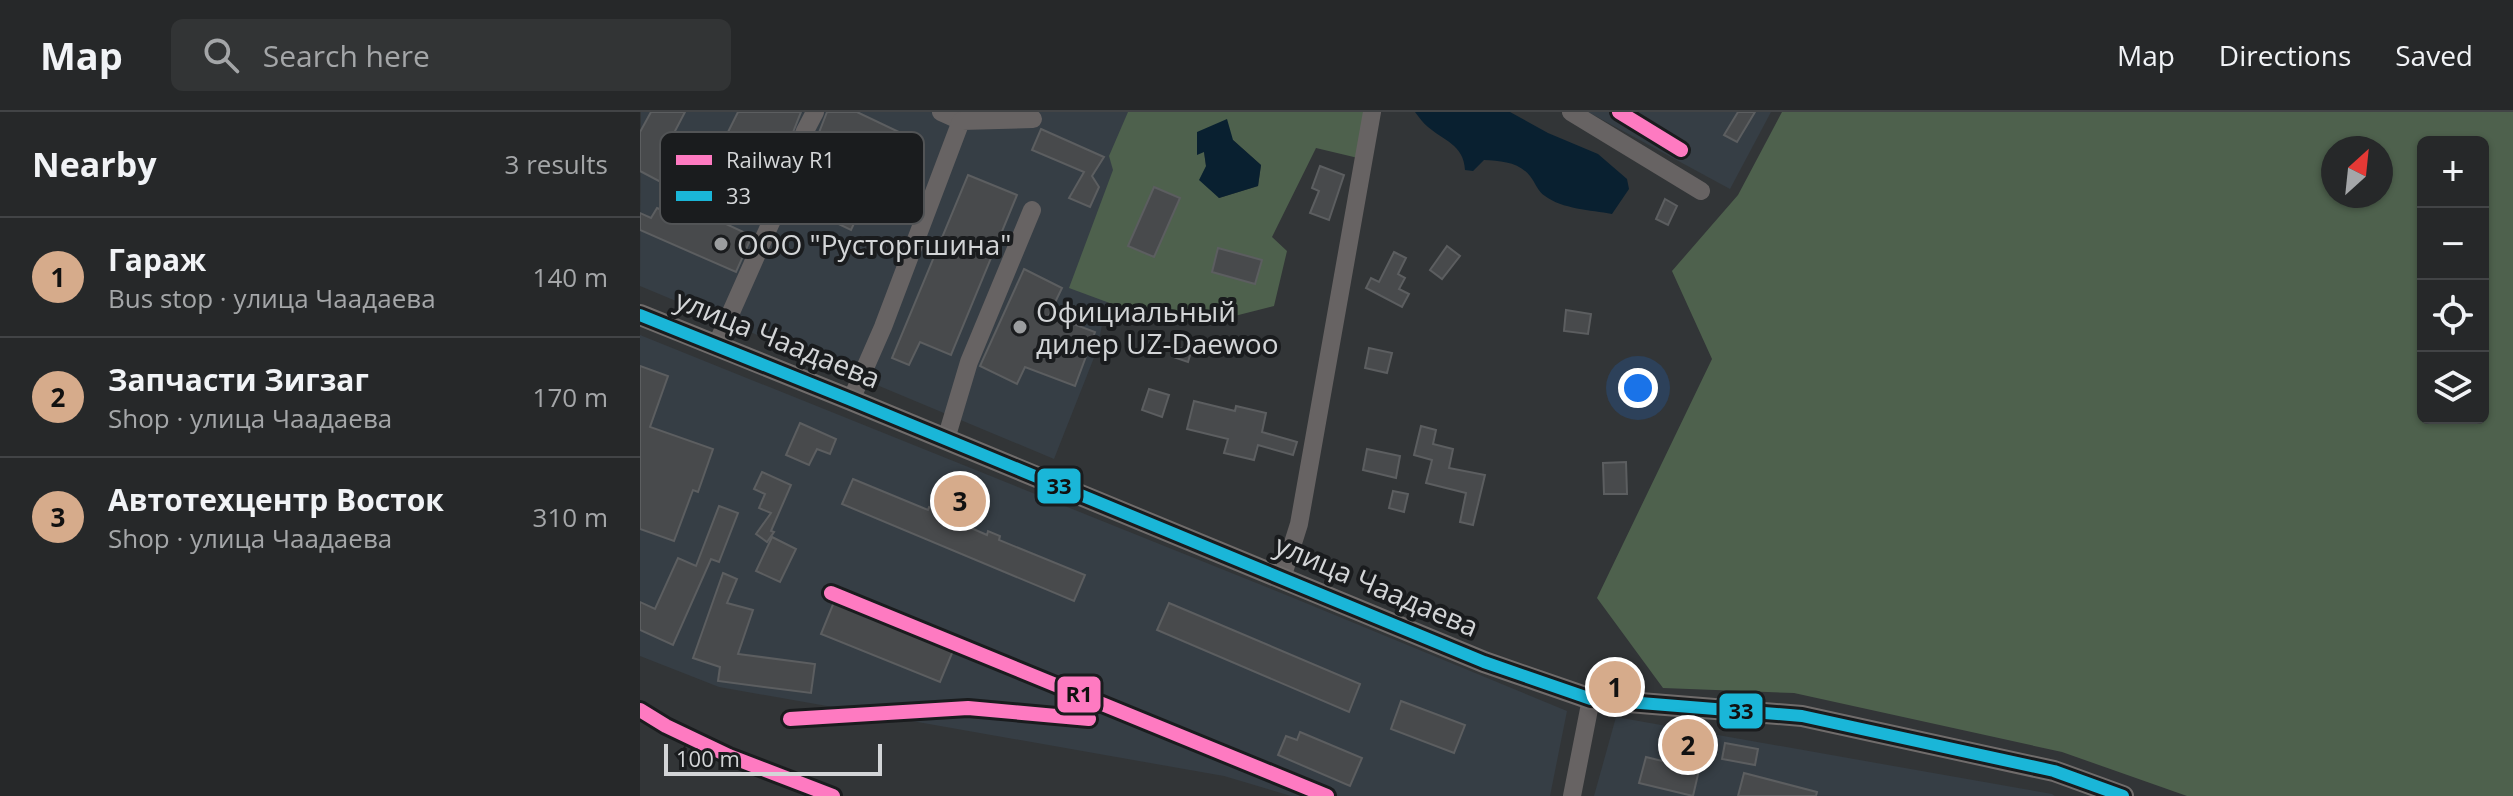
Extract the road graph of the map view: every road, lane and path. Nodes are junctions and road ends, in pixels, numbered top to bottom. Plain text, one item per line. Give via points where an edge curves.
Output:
1 (815, 112) edge
2 (941, 112) edge
3 (1372, 112) edge
4 (1571, 112) edge
5 (962, 117) edge
6 (1033, 119) dead end
7 (805, 132) edge
8 (1701, 191) dead end
9 (1032, 210) dead end
10 (924, 218) edge
11 (770, 224) edge
12 (922, 224) edge
13 (640, 315) edge
14 (716, 346) junction
15 (851, 400) junction
16 (946, 439) junction
17 (1282, 578) junction
18 (1591, 699) junction
19 (1572, 796) edge
20 (2123, 796) edge

1 - 7 street
2 - 5 street
3 - 17 street via 1299,524
4 - 8 street
5 - 6 street
5 - 10 street
9 - 16 street via 969,362
11 - 14 street
12 - 15 street
13 - 14 main road, улица Чаадаева
14 - 15 main road, улица Чаадаева
15 - 16 main road, улица Чаадаева
16 - 17 main road, улица Чаадаева
17 - 18 main road, улица Чаадаева via 1484,662
18 - 19 street
18 - 20 main road, улица Чаадаева via 1802,716 2054,771

